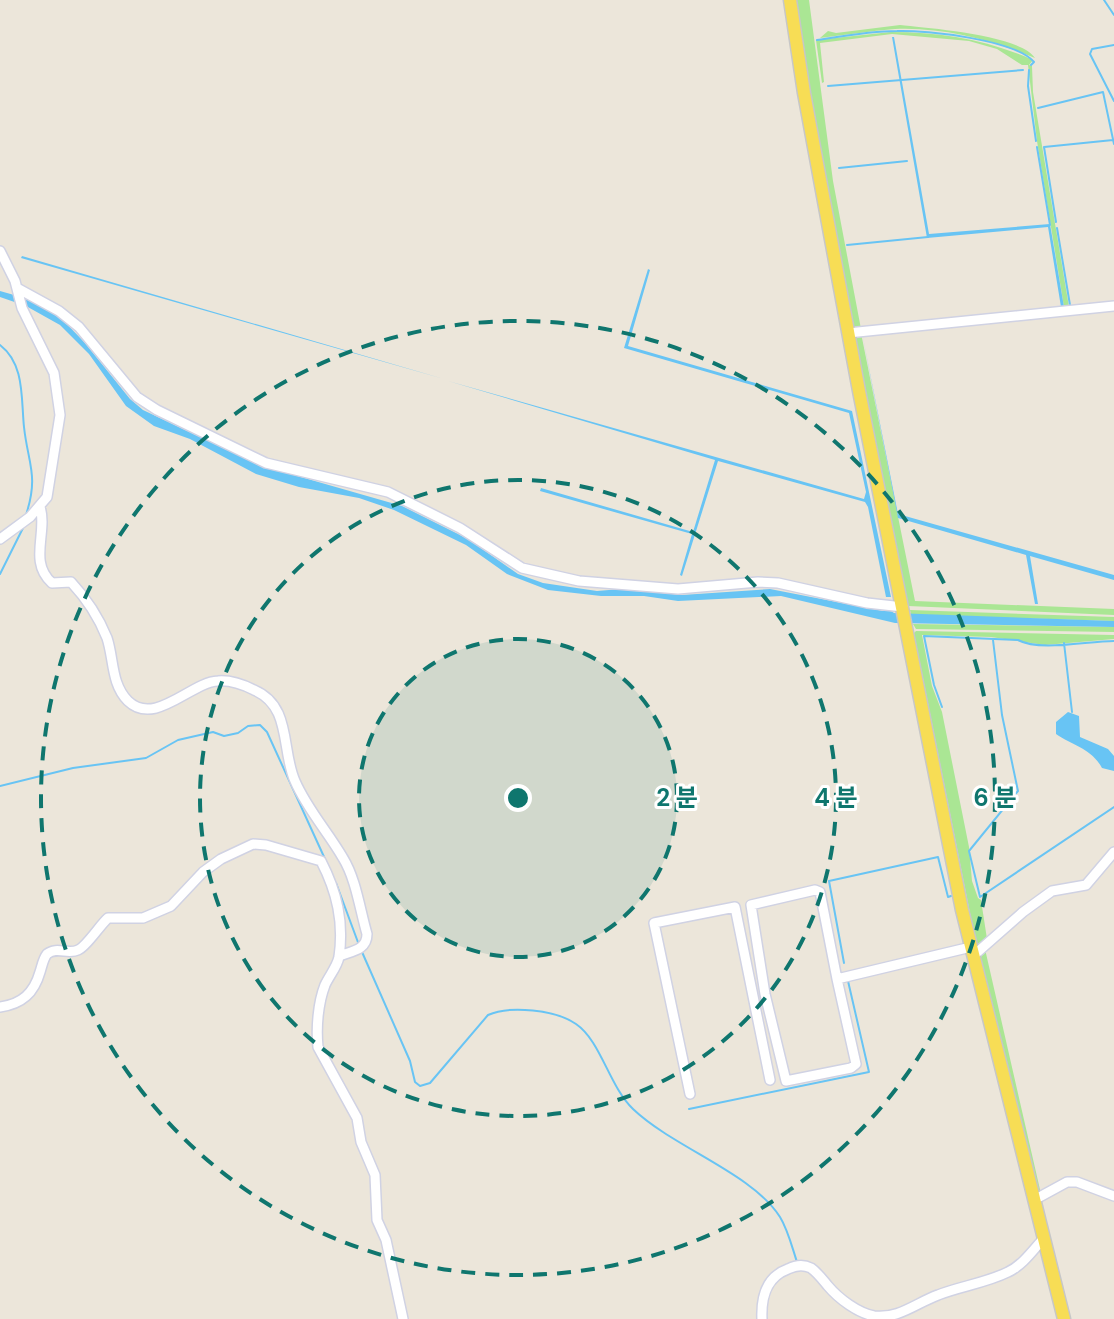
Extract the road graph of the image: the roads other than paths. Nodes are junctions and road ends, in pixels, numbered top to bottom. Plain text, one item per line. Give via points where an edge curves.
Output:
1 (790, 0) edge
2 (0, 251) edge
3 (18, 291) junction
4 (1114, 306) edge
5 (848, 333) junction
6 (40, 507) junction
7 (0, 539) edge
8 (904, 609) junction
9 (1114, 852) edge
10 (754, 931) junction
11 (741, 935) junction
12 (972, 951) junction
13 (339, 956) junction
14 (837, 979) junction
15 (765, 994) junction
16 (753, 997) junction
17 (0, 1007) edge
18 (780, 1057) junction
19 (766, 1059) junction
20 (770, 1080) dead end
21 (690, 1094) dead end
22 (1114, 1196) edge
23 (1034, 1200) junction
24 (1044, 1238) junction
25 (403, 1319) edge
26 (762, 1319) edge
27 (1064, 1319) edge

1 - 5 main road
2 - 3 street
3 - 6 street via 54,373 60,415 52,478
3 - 8 street via 79,327 137,397 157,410 266,463 388,492 522,568 579,581 678,589 778,583
4 - 5 street
5 - 8 main road
6 - 7 street
6 - 13 street via 44,522 39,554 47,580 71,582 88,606 106,636 114,672 129,701 154,708 221,681 256,691 276,711 286,731 291,772 345,860 367,934 363,947
8 - 12 main road
9 - 12 street via 1086,885 1052,891
10 - 11 street
10 - 14 street via 755,902 818,890
10 - 15 street
11 - 16 street
11 - 21 street via 735,907 654,923
12 - 14 street
12 - 23 main road
13 - 17 street via 340,907 321,861 253,844 203,872 171,906 143,918 108,918 82,948 48,953 35,989 18,1003
13 - 25 street via 322,998 318,1047 357,1118 375,1175 377,1220
14 - 18 street via 856,1064 786,1081
15 - 16 street
15 - 18 street
16 - 19 street
18 - 19 street
19 - 20 street
22 - 23 street via 1067,1182
23 - 24 main road
24 - 26 street via 1009,1272 893,1315 872,1316 840,1298 815,1270 792,1267 771,1278
24 - 27 main road

